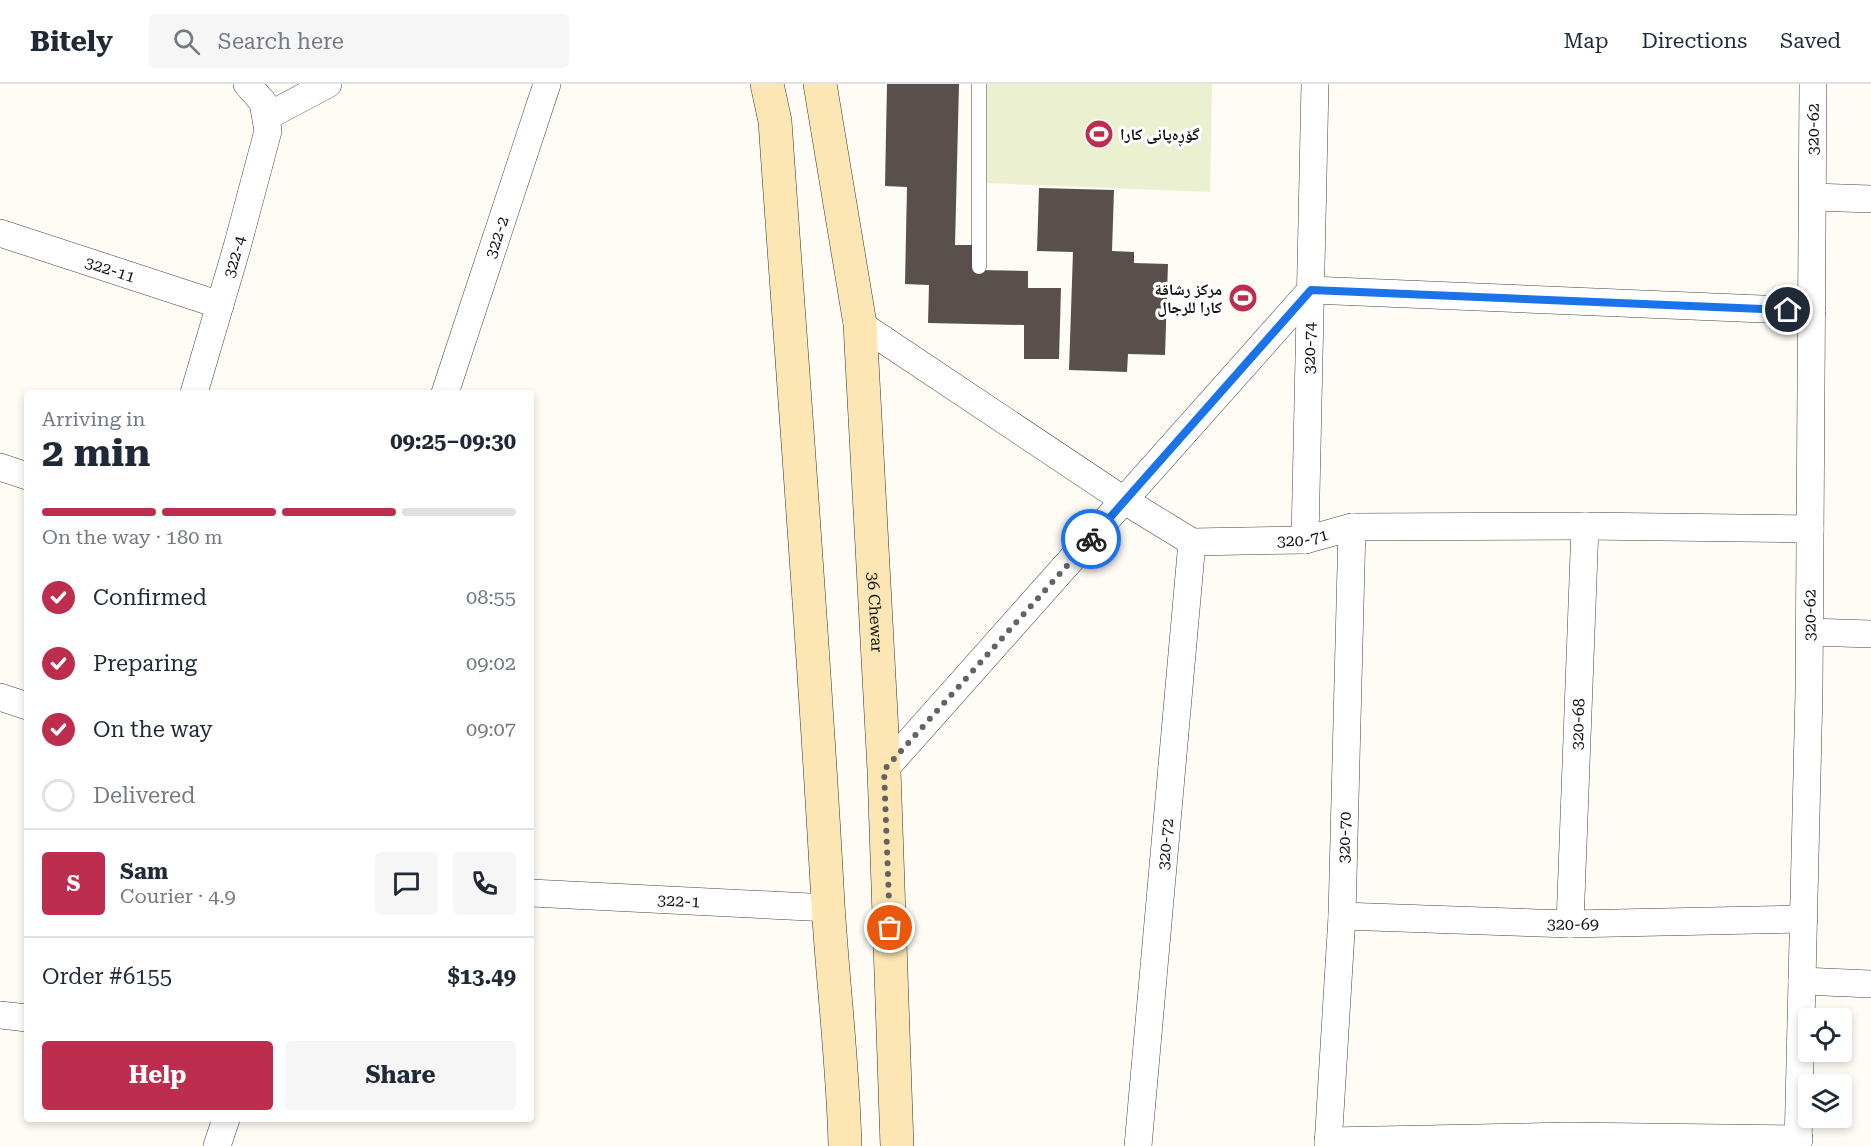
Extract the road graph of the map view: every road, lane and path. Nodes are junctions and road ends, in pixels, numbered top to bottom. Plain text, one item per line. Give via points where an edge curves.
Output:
1 (247, 84) edge
2 (328, 84) edge
3 (767, 84) edge
4 (820, 84) edge
5 (979, 84) edge
6 (1315, 84) edge
7 (1814, 84) edge
8 (546, 85) edge
9 (266, 117) junction
10 (1813, 196) junction
11 (1871, 199) edge
12 (0, 233) edge
13 (979, 267) dead end
14 (1311, 290) junction
15 (220, 305) junction
16 (1812, 311) junction
17 (860, 324) junction
18 (195, 390) edge
19 (446, 390) edge
20 (0, 468) edge
21 (24, 475) edge
22 (1125, 501) junction
23 (1586, 526) junction
24 (1352, 527) junction
25 (1810, 529) junction
26 (1305, 540) junction
27 (1192, 542) junction
28 (1810, 632) junction
29 (1871, 634) edge
30 (0, 697) edge
31 (24, 705) edge
32 (884, 770) junction
33 (534, 892) edge
34 (829, 908) junction
35 (1341, 916) junction
36 (1804, 919) junction
37 (1570, 924) junction
38 (1802, 981) junction
39 (1871, 984) edge
40 (0, 1015) edge
41 (24, 1018) edge
42 (225, 1122) edge
43 (1569, 1141) edge
44 (1799, 1142) edge
45 (1328, 1144) edge
46 (217, 1146) edge
47 (845, 1146) edge
48 (897, 1146) edge
49 (1138, 1146) edge

1 - 9 street via 263,102
2 - 9 street
3 - 34 street via 775,121
4 - 17 street, 36 Chewar
5 - 13 lane
6 - 14 street, 320-74
7 - 10 street, 320-62
8 - 19 street, 322-2
9 - 15 street, 322-4 via 267,131
10 - 11 street
10 - 16 street, 320-62
12 - 15 street, 322-11
14 - 16 street
14 - 22 street
14 - 26 street, 320-74
15 - 18 street, 322-4
16 - 25 street, 320-62
17 - 22 street
17 - 32 street, 36 Chewar
20 - 21 street
22 - 27 street
22 - 32 street
23 - 24 street, 320-71
23 - 25 street, 320-71
23 - 37 street, 320-68
24 - 26 street, 320-71
24 - 35 street, 320-70
25 - 28 street, 320-62
26 - 27 street, 320-71
27 - 49 street, 320-72
28 - 29 street
28 - 36 street, 320-62
30 - 31 street
32 - 48 street, 36 Chewar
33 - 34 street, 322-1
34 - 47 street
35 - 37 street, 320-69
35 - 45 street, 320-70
36 - 37 street, 320-69
36 - 38 street, 320-62
38 - 39 street
38 - 44 street, 320-62
40 - 41 street
42 - 46 street
43 - 44 street
43 - 45 street

